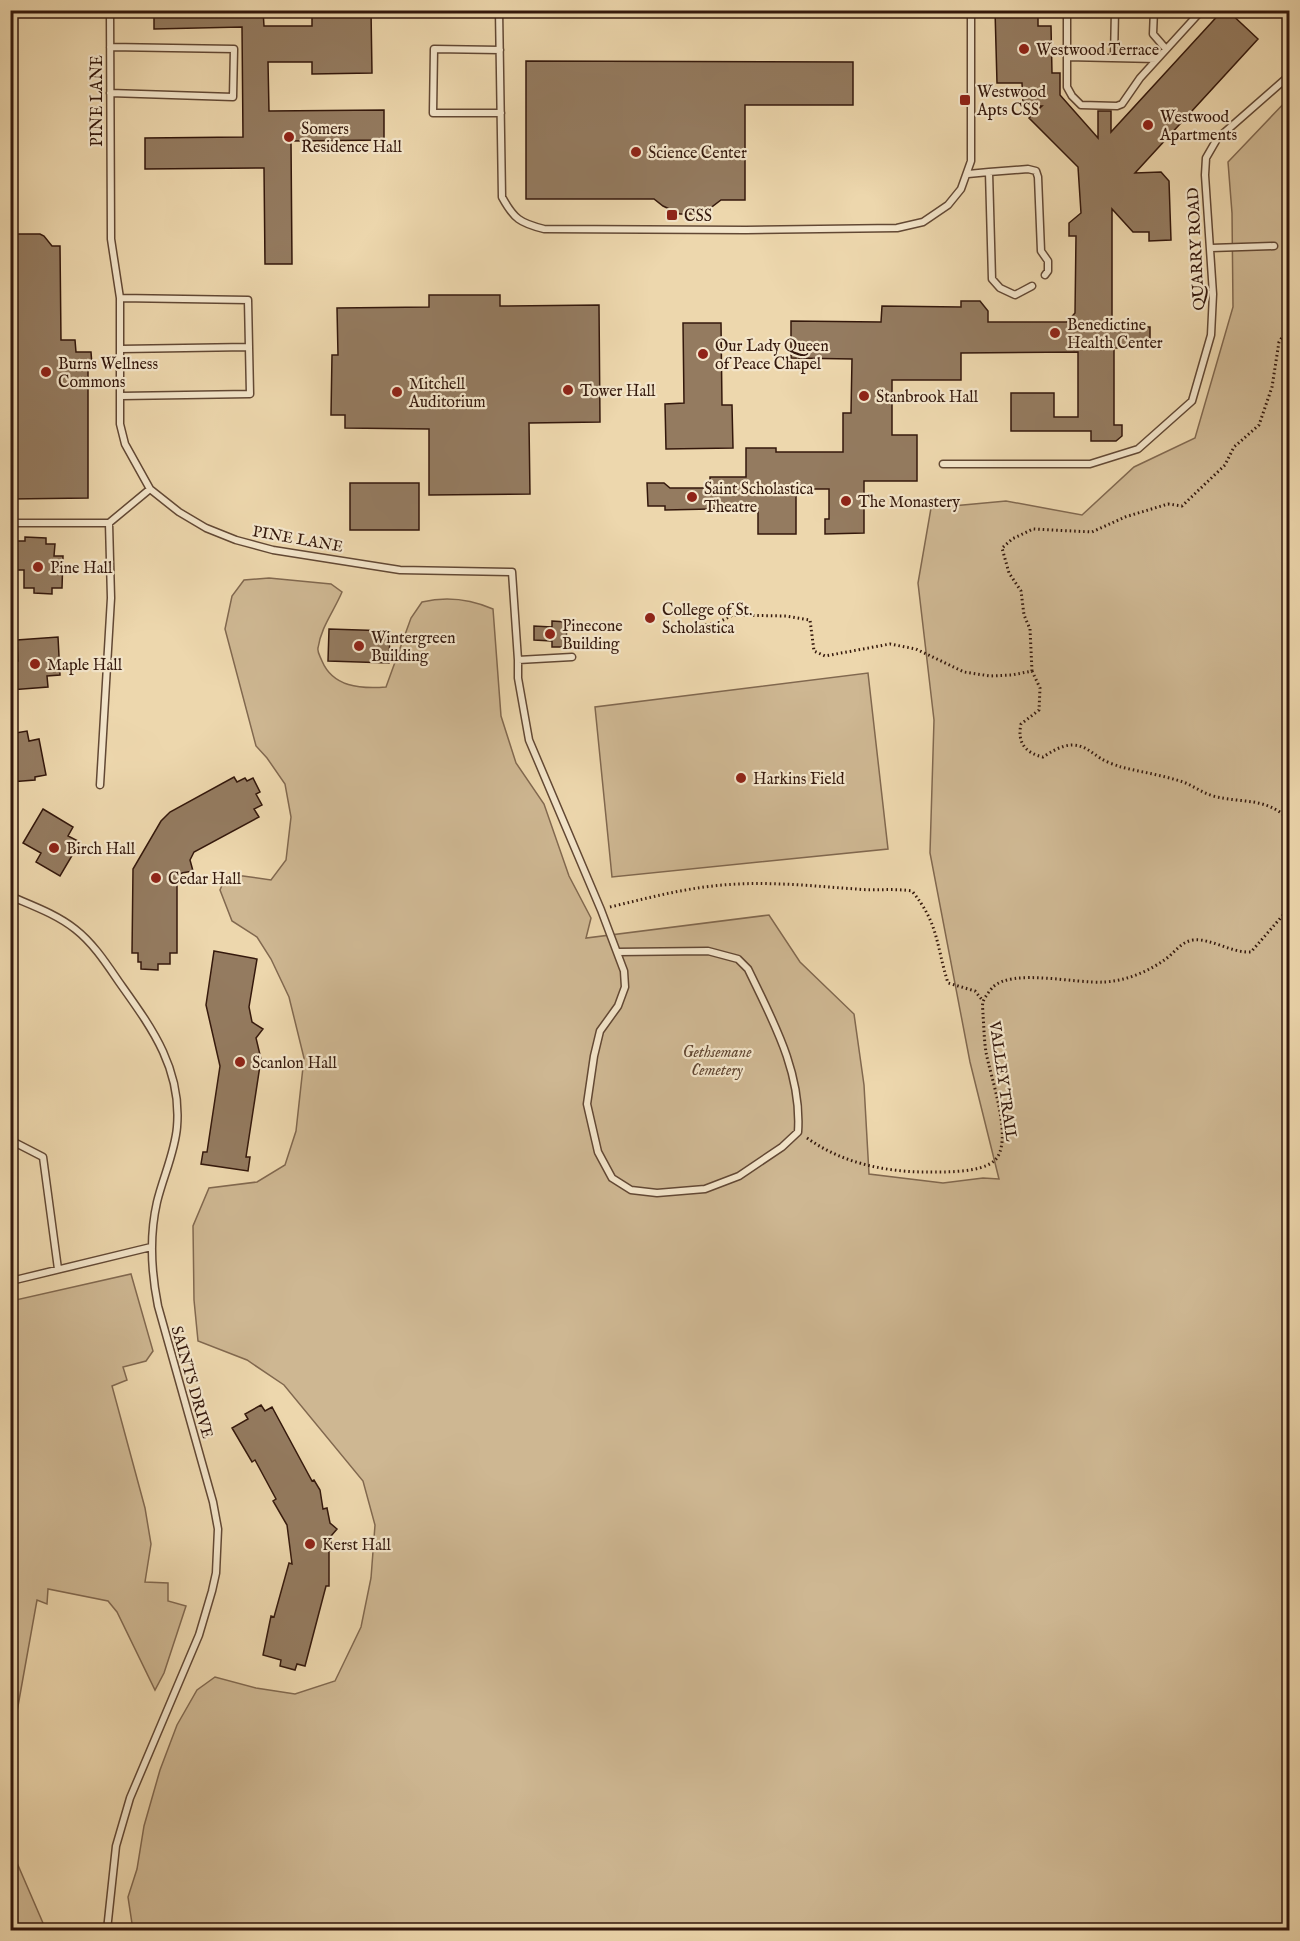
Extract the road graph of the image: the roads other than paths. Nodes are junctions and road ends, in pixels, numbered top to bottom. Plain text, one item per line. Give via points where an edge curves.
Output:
1 (110, 10) edge
2 (500, 10) edge
3 (971, 10) edge
4 (1067, 10) edge
5 (1115, 10) edge
6 (1154, 10) edge
7 (1202, 10) edge
8 (110, 47) junction
9 (1166, 49) junction
10 (500, 50) junction
11 (1067, 57) junction
12 (1114, 58) junction
13 (1157, 59) junction
14 (1290, 75) edge
15 (110, 93) junction
16 (501, 113) junction
17 (989, 172) junction
18 (968, 174) junction
19 (1274, 246) dead end
20 (1211, 248) junction
21 (1045, 275) dead end
22 (1032, 286) dead end
23 (120, 298) junction
24 (248, 347) junction
25 (121, 349) junction
26 (121, 396) junction
27 (943, 464) dead end
28 (150, 489) junction
29 (109, 523) junction
30 (10, 524) edge
31 (572, 657) dead end
32 (518, 660) junction
33 (100, 785) dead end
34 (10, 896) edge
35 (617, 952) junction
36 (10, 1140) edge
37 (151, 1246) junction
38 (58, 1269) junction
39 (10, 1275) edge
40 (107, 1930) edge

1 - 8 lane, PINE LANE
2 - 10 lane
3 - 18 lane
4 - 11 lane
5 - 12 lane
6 - 9 lane via 1154,34
7 - 9 lane
8 - 15 lane, PINE LANE
8 - 15 lane via 234,49 233,97
9 - 13 lane
10 - 16 lane
10 - 16 lane via 434,50 434,113
11 - 12 lane
11 - 13 lane via 1067,87 1072,96 1081,105 1099,106 1122,104
12 - 13 lane
14 - 20 lane, QUARRY ROAD via 1217,139 1206,158
15 - 23 lane, PINE LANE via 111,239
16 - 18 lane via 502,197 511,214 525,224 544,229 897,228 923,222 948,205
17 - 18 lane
17 - 21 lane via 1036,171 1041,251 1048,261
17 - 22 lane via 992,279 1000,288 1015,294
19 - 20 lane
20 - 27 lane, QUARRY ROAD via 1211,335 1192,401 1138,449 1090,464
23 - 24 lane via 249,300
23 - 25 lane, PINE LANE
24 - 25 lane
24 - 26 lane via 250,394
25 - 26 lane, PINE LANE
26 - 28 lane, PINE LANE via 120,424 125,444
28 - 29 lane
28 - 32 lane, PINE LANE via 206,528 273,550 400,570 512,572
29 - 30 lane
29 - 33 lane via 111,598
31 - 32 lane
32 - 35 lane via 529,740
34 - 37 lane, SAINTS DRIVE via 59,918 91,944 163,1048 176,1092 177,1126 156,1204
35 - 35 lane via 625,987 618,1006 600,1031 587,1104 598,1152 612,1178 631,1190 657,1193 705,1189 739,1176 782,1147 798,1132 798,1100 790,1063 748,969 738,959 708,951
36 - 38 lane via 43,1157
37 - 38 lane
37 - 40 lane, SAINTS DRIVE via 158,1306 213,1503 218,1529 216,1573 199,1635 129,1798 116,1846
38 - 39 lane via 11,1281

